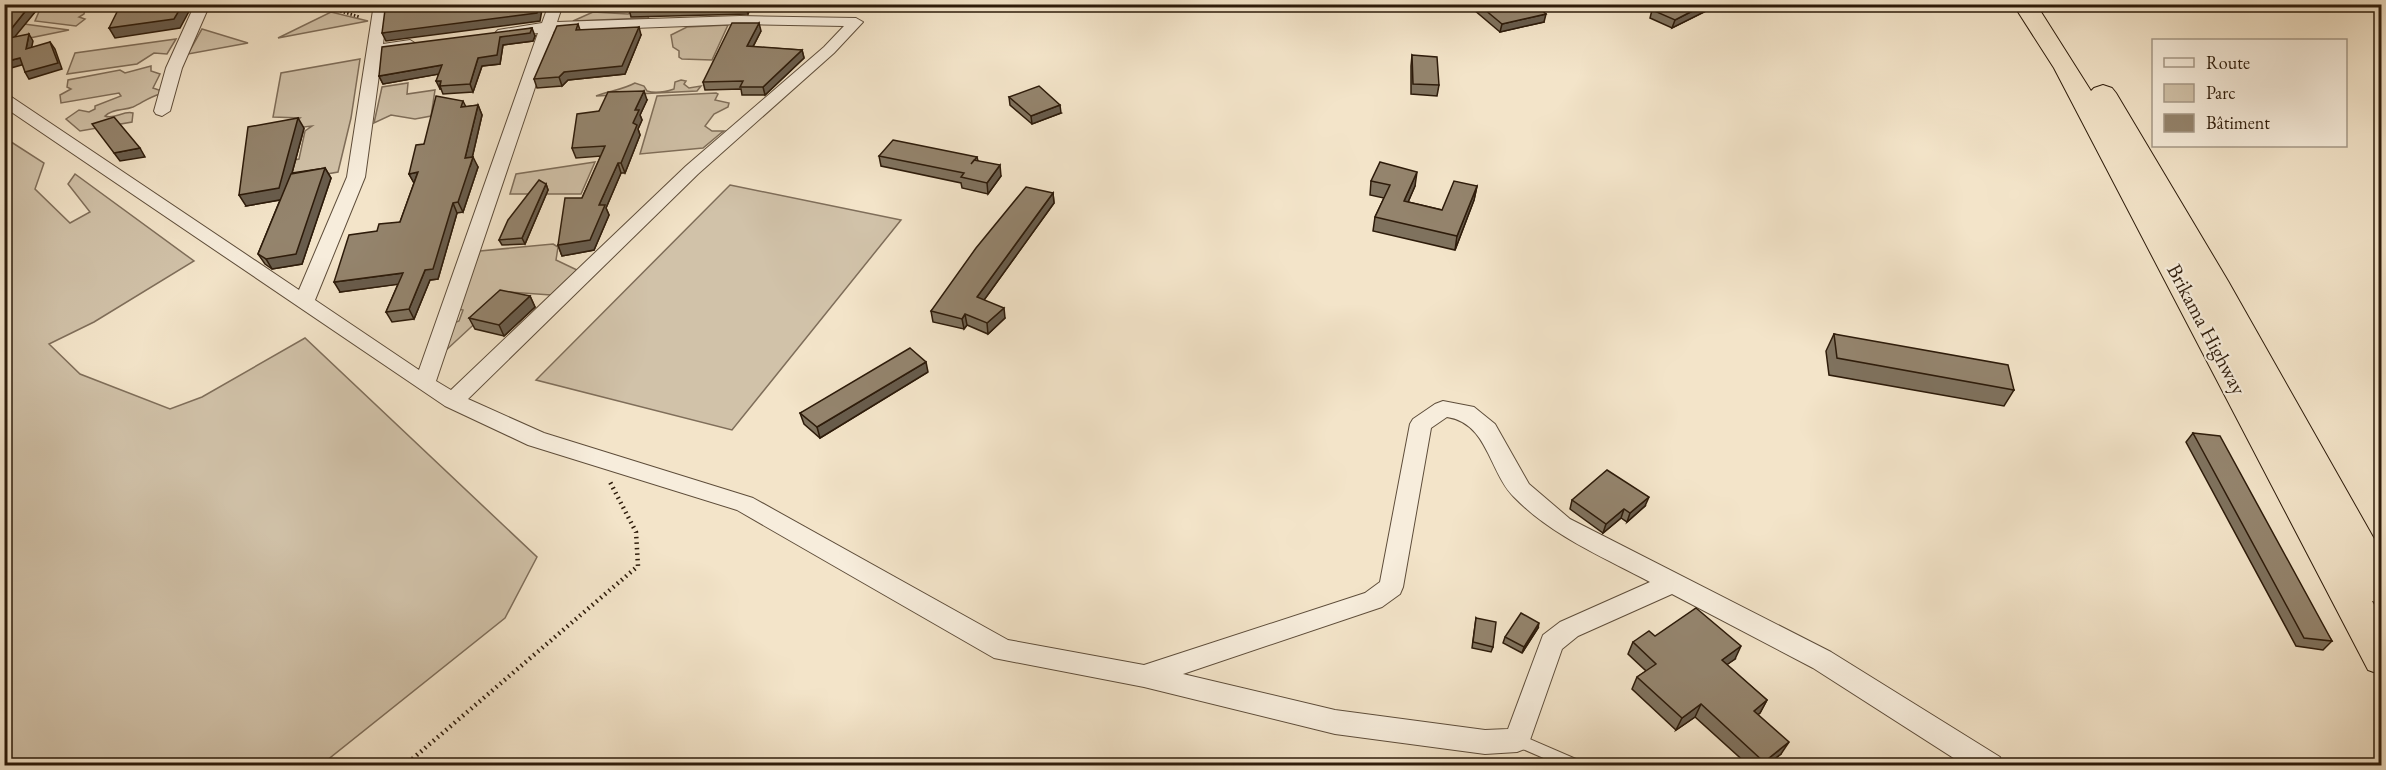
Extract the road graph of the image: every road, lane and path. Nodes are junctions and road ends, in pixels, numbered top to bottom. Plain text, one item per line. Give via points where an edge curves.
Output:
1 (203, 4) edge
2 (318, 4) edge
3 (556, 4) edge
4 (815, 4) edge
5 (2024, 4) edge
6 (2045, 4) edge
7 (380, 13) edge
8 (807, 20) junction
9 (549, 27) junction
10 (490, 34) edge
11 (420, 44) edge
12 (373, 50) junction
13 (4, 99) edge
14 (162, 111) dead end
15 (304, 302) junction
16 (425, 384) junction
17 (453, 401) junction
18 (599, 460) junction
19 (1672, 583) junction
20 (2382, 589) edge
21 (2382, 658) edge
22 (1144, 676) junction
23 (1517, 740) junction
24 (404, 765) edge
25 (1577, 765) edge
26 (1990, 765) edge

1 - 14 street via 174,68
2 - 7 path
3 - 9 street
4 - 8 street
5 - 21 highway, Brikama Highway via 2066,69
6 - 20 highway, Brikama Highway via 2098,84 2213,281
7 - 12 street
8 - 9 street
8 - 17 street via 856,22 692,170
9 - 10 street
9 - 16 street
11 - 12 street
12 - 15 street via 356,177
13 - 15 street
15 - 16 street
16 - 17 street
17 - 18 street via 536,439
18 - 22 street via 745,504 1003,650
18 - 24 path via 636,532 638,566
19 - 22 street via 1562,525 1521,490 1488,430 1466,412 1443,409 1421,424 1391,587 1373,600
19 - 23 street via 1569,629 1552,643
19 - 26 street via 1822,660
22 - 23 street via 1335,722 1485,742
23 - 25 lane

